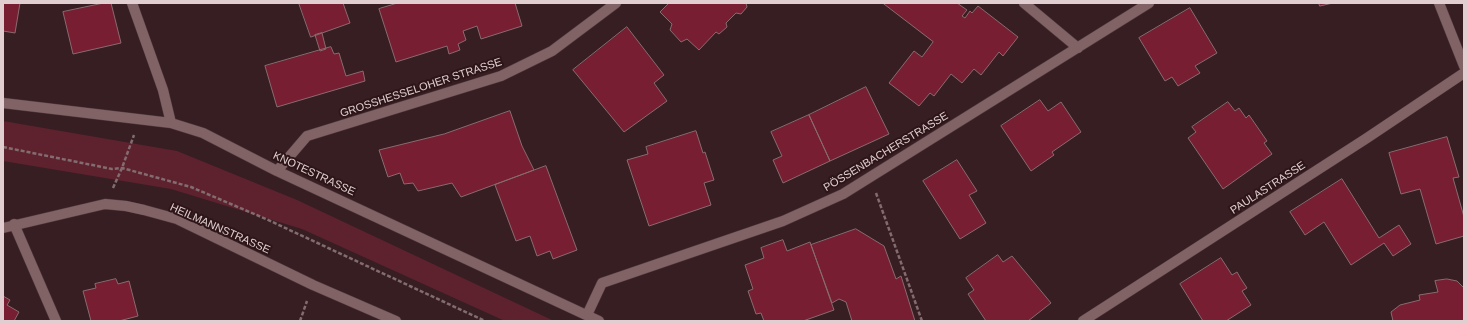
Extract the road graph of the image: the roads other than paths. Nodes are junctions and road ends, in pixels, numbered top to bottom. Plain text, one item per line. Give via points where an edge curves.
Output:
1 (132, 3) edge
2 (616, 3) edge
3 (1024, 3) edge
4 (1149, 3) edge
5 (1439, 3) edge
6 (1078, 48) junction
7 (1464, 66) edge
8 (1464, 72) edge
9 (3, 103) edge
10 (171, 123) junction
11 (277, 171) junction
12 (14, 224) junction
13 (3, 228) edge
14 (586, 314) junction
15 (56, 321) edge
16 (396, 321) edge
17 (599, 321) edge
18 (1083, 321) edge

1 - 10 street via 163,90
2 - 11 street, GROSSHESSELOHER STRASSE via 552,51 501,76 307,136
3 - 6 street
4 - 6 street, PÖSSENBACHERSTRASSE
5 - 7 street
6 - 14 street, PÖSSENBACHERSTRASSE via 843,194 783,221 602,283
8 - 18 street, PAULASTRASSE via 1367,138
9 - 10 street, KNOTESTRASSE
10 - 11 street, KNOTESTRASSE via 203,133
11 - 14 street, KNOTESTRASSE
12 - 13 street, HEILMANNSTRASSE
12 - 15 street
12 - 16 street, HEILMANNSTRASSE via 105,204 144,210 177,219 313,285
14 - 17 street, KNOTESTRASSE

